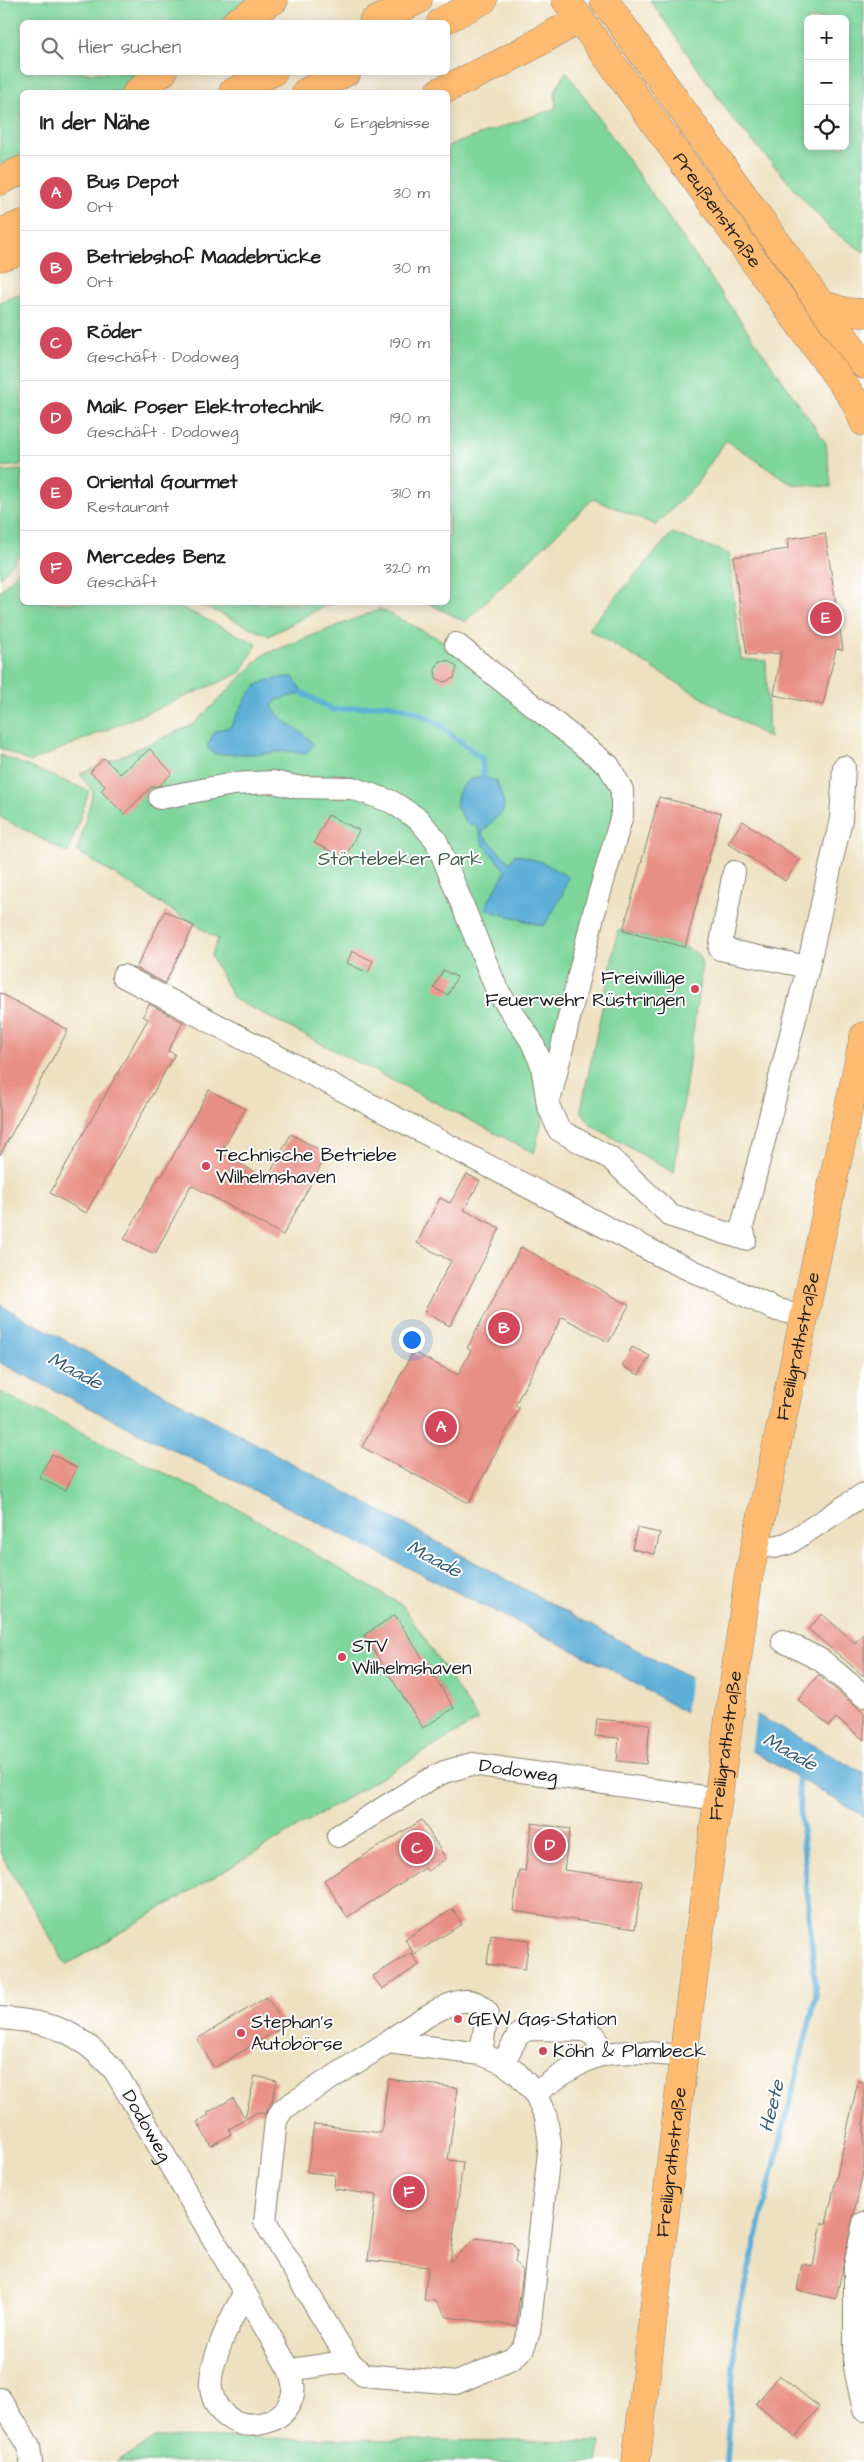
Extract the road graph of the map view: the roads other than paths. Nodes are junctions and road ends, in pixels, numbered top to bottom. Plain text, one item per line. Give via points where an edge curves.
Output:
1 (274, 0) edge
2 (418, 0) edge
3 (483, 0) edge
4 (604, 0) edge
5 (579, 6) edge
6 (239, 20) edge
7 (377, 20) edge
8 (445, 20) edge
9 (159, 75) edge
10 (267, 75) edge
11 (341, 75) edge
12 (139, 90) edge
13 (237, 90) edge
14 (310, 90) edge
15 (443, 90) edge
16 (20, 171) edge
17 (0, 181) edge
18 (20, 190) edge
19 (0, 198) edge
20 (20, 225) edge
21 (0, 233) edge
22 (20, 251) edge
23 (0, 257) edge
24 (820, 304) junction
25 (864, 313) edge
26 (864, 365) edge
27 (861, 411) edge
28 (456, 644) dead end
29 (844, 767) dead end
30 (160, 798) dead end
31 (734, 872) dead end
32 (808, 967) junction
33 (123, 976) dead end
34 (864, 1036) edge
35 (548, 1105) junction
36 (803, 1315) junction
37 (864, 1494) edge
38 (756, 1544) junction
39 (783, 1641) dead end
40 (864, 1696) edge
41 (716, 1799) junction
42 (338, 1836) dead end
43 (0, 2018) edge
44 (388, 2042) junction
45 (481, 2054) junction
46 (604, 2054) junction
47 (683, 2056) junction
48 (503, 2063) junction
49 (535, 2093) junction
50 (864, 2223) edge
51 (245, 2293) junction
52 (860, 2350) edge
53 (349, 2361) junction
54 (290, 2370) junction
55 (0, 2399) edge
56 (864, 2410) edge
57 (31, 2462) edge
58 (636, 2462) edge

1 - 6 main road
2 - 7 main road
3 - 8 main road
4 - 24 main road, Preußenstraße
5 - 15 main road via 501,63
5 - 27 main road, Preußenstraße
9 - 12 main road
10 - 13 main road
11 - 14 main road
16 - 17 main road
18 - 19 main road
20 - 21 main road
22 - 23 main road
24 - 25 main road
24 - 26 main road, Preußenstraße
28 - 35 street via 609,766 622,790 622,815 593,916
29 - 32 street via 841,819
30 - 35 street via 233,784 273,782 296,787 352,788 392,802 418,819 436,840 497,990 531,1040 542,1065
31 - 32 street via 720,949
32 - 35 street via 742,1227 745,1239 671,1216 610,1158 559,1130
33 - 36 street via 667,1259 777,1310
34 - 36 main road, Freiligrathstraße
36 - 38 main road, Freiligrathstraße
37 - 38 street via 789,1543 775,1547
38 - 41 main road, Freiligrathstraße
39 - 40 street via 821,1660
41 - 42 street, Dodoweg via 472,1764 430,1779
41 - 47 main road, Freiligrathstraße
43 - 51 street, Dodoweg via 50,2025 74,2034 97,2051 115,2071
44 - 45 street
44 - 45 street via 408,2025 462,2001 477,2003 487,2012
44 - 53 street via 283,2109 276,2120 265,2222
45 - 48 street
46 - 47 street
46 - 48 street via 595,2036 585,2030 528,2029 518,2035
46 - 49 street via 569,2070
47 - 58 main road, Freiligrathstraße
48 - 49 street
49 - 53 street via 546,2117 550,2143 533,2304 522,2348 512,2359 456,2383 363,2375
50 - 52 street via 855,2266
51 - 54 street, Dodoweg
51 - 54 street, Dodoweg via 232,2315 216,2360 211,2386 216,2404 228,2417 243,2424 260,2425 274,2420 288,2406 294,2388
52 - 56 street via 855,2368
53 - 54 street
55 - 57 street via 29,2446

